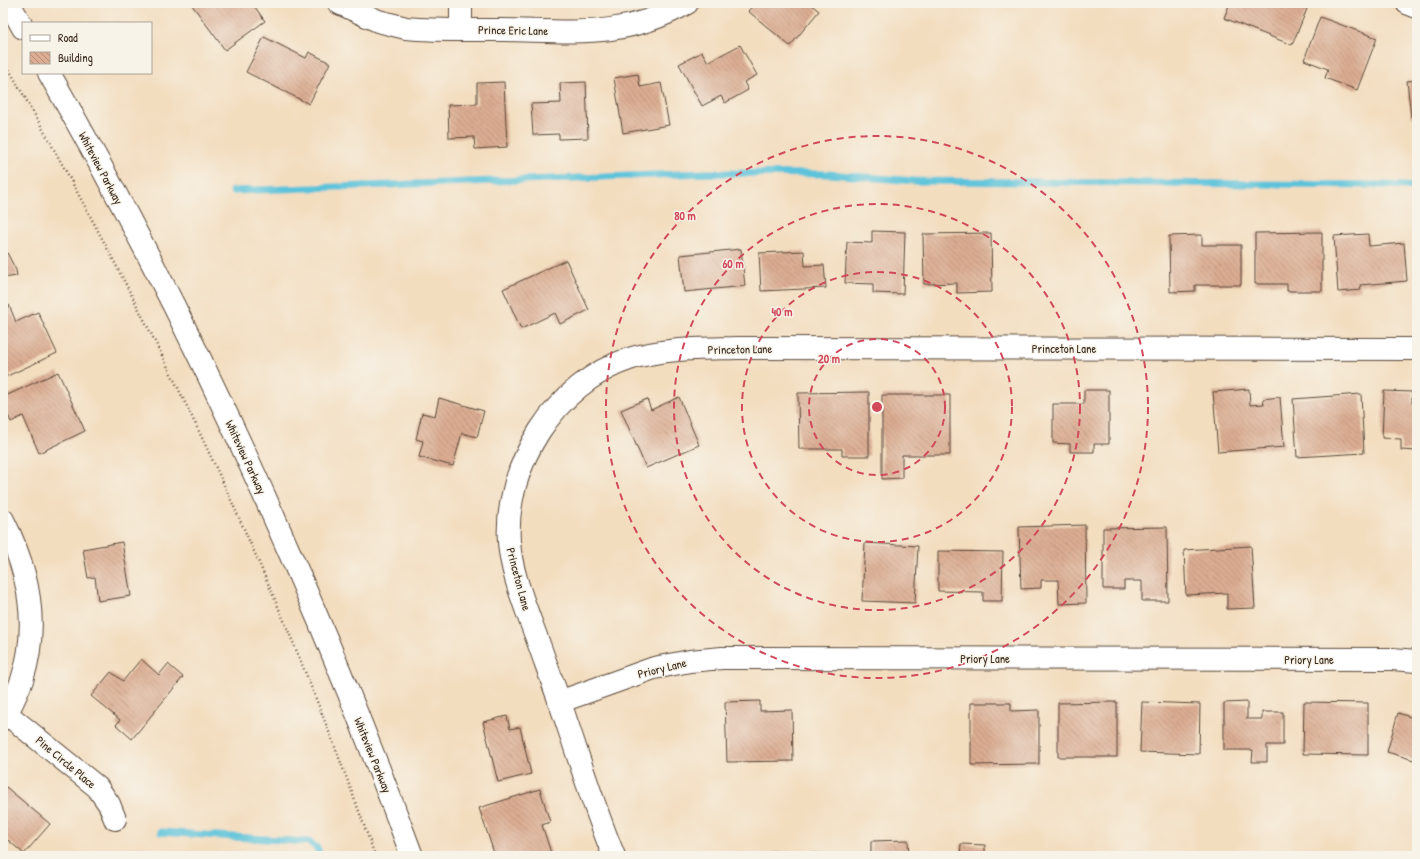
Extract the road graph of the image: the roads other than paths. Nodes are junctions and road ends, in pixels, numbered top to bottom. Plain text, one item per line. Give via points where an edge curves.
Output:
1 (8, 3) edge
2 (339, 3) edge
3 (461, 3) edge
4 (687, 3) edge
5 (1407, 3) edge
6 (1417, 7) edge
7 (22, 26) edge
8 (461, 30) junction
9 (50, 74) edge
10 (1417, 349) edge
11 (3, 520) edge
12 (1417, 661) edge
13 (559, 702) junction
14 (5, 716) edge
15 (115, 820) dead end
16 (412, 856) edge
17 (614, 856) edge

1 - 7 street
2 - 8 street, Prince Eric Lane via 366,16 394,25 420,29
3 - 8 street
4 - 8 street, Prince Eric Lane via 655,19 611,30
5 - 6 street
9 - 16 street, Whiteview Parkway via 146,252 249,462 323,631
10 - 13 street, Princeton Lane via 737,348 661,352 628,359 596,375 567,396 554,410 525,459 512,500 509,520 512,560
11 - 14 street via 22,566 32,619 31,641 25,669
12 - 13 street, Priory Lane via 722,658 654,668
13 - 17 street, Princeton Lane
14 - 15 street, Pine Circle Place via 97,787 109,804

